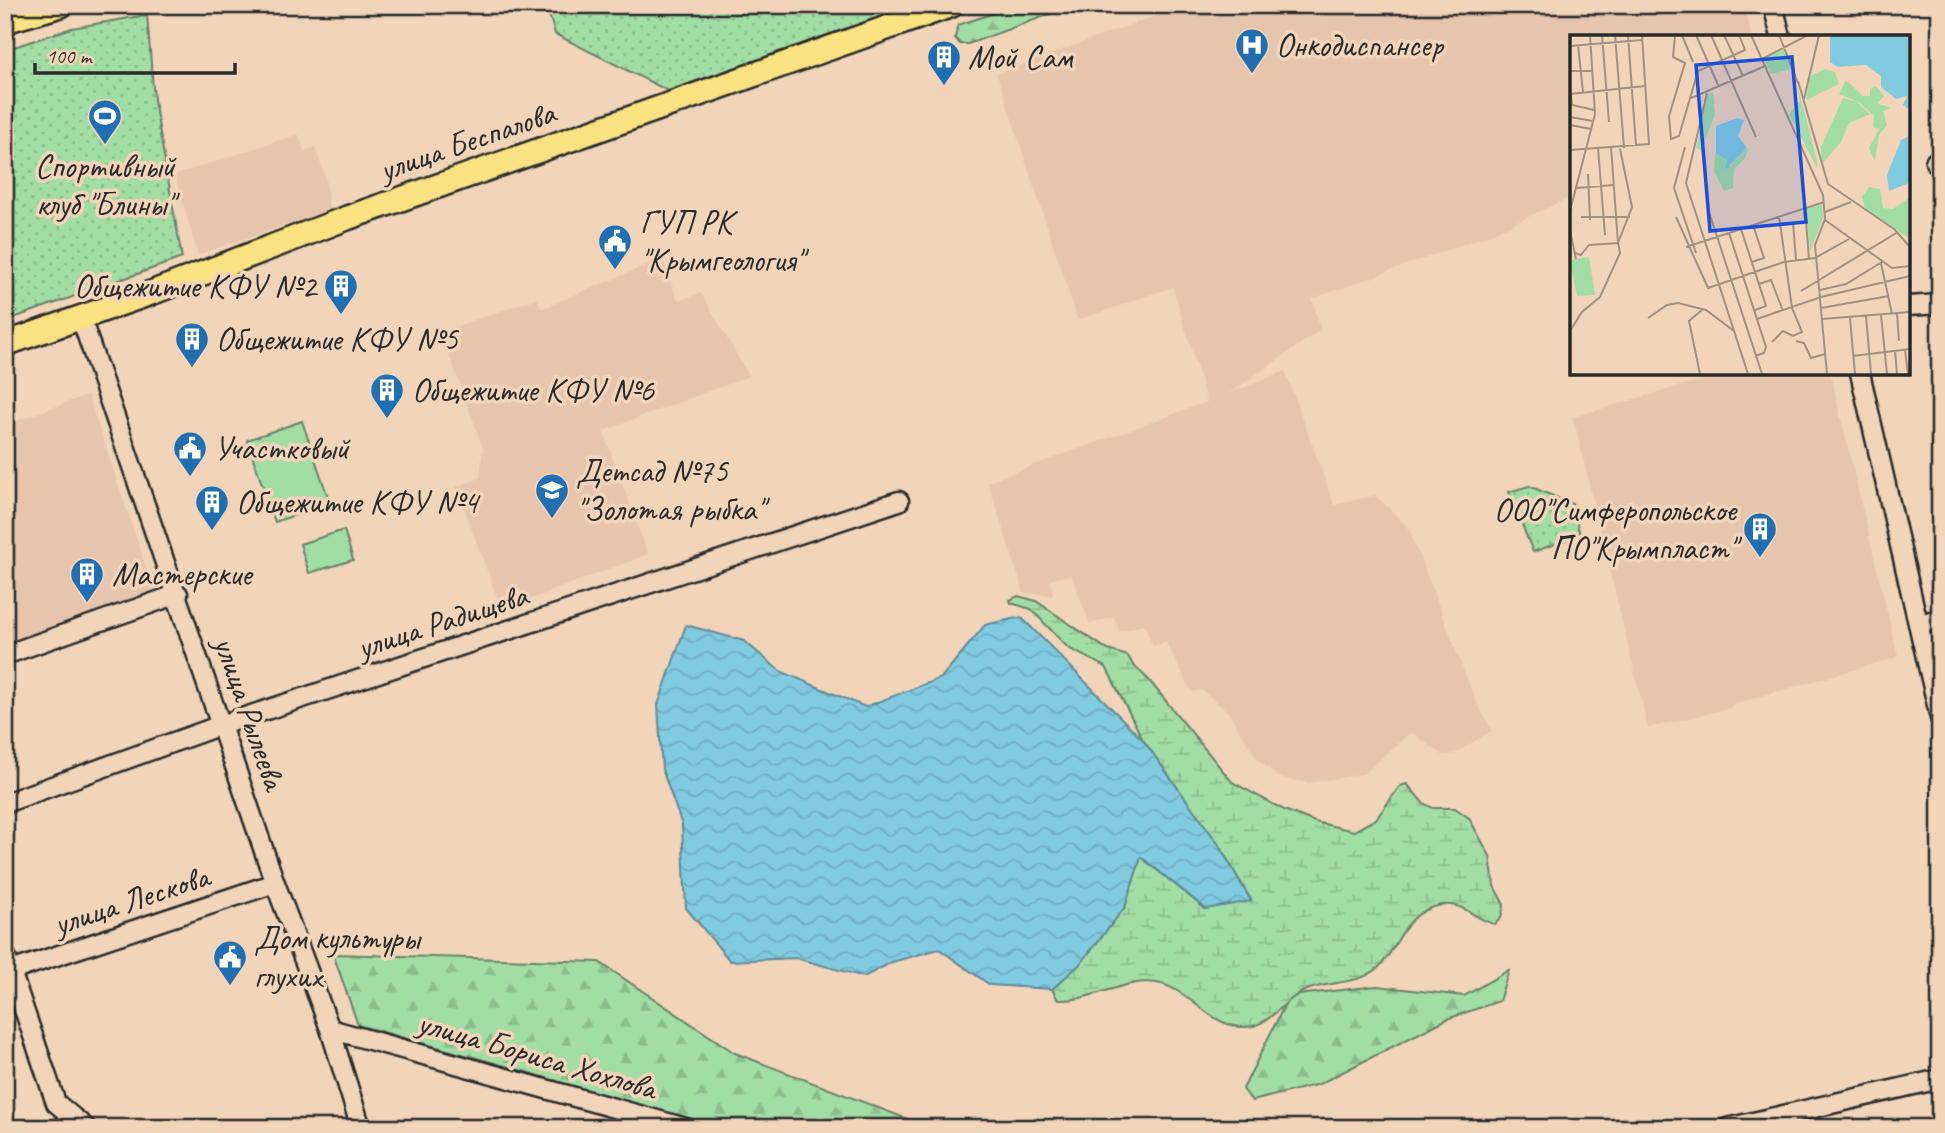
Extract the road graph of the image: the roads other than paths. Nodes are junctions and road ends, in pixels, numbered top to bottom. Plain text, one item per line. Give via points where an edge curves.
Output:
1 (61, 5) edge
2 (952, 5) edge
3 (1773, 5) edge
4 (5, 21) edge
5 (1780, 35) edge
6 (1940, 304) edge
7 (1910, 306) edge
8 (81, 318) junction
9 (5, 344) edge
10 (1860, 374) edge
11 (898, 501) dead end
12 (178, 594) junction
13 (1940, 619) edge
14 (1918, 624) junction
15 (5, 655) edge
16 (1940, 718) edge
17 (221, 725) junction
18 (5, 803) edge
19 (275, 883) junction
20 (5, 954) edge
21 (8, 972) edge
22 (330, 1028) junction
23 (1940, 1079) edge
24 (86, 1128) edge
25 (361, 1128) edge
26 (687, 1128) edge
27 (1727, 1128) edge

1 - 4 main road
2 - 8 main road, улица Беспалова via 347,218
3 - 5 street
6 - 7 street
8 - 9 main road, улица Беспалова
8 - 12 street, улица Рылеева
10 - 14 street
11 - 17 street, улица Радищева
12 - 15 street
12 - 17 street, улица Рылеева
13 - 14 street
14 - 16 street
17 - 18 street, улица Радищева
17 - 19 street, улица Рылеева
19 - 21 street, улица Лескова
19 - 22 street, улица Рылеева
20 - 21 street
21 - 24 street via 56,1103
22 - 25 street, улица Рылеева
22 - 26 street, улица Бориса Хохлова
23 - 27 street

